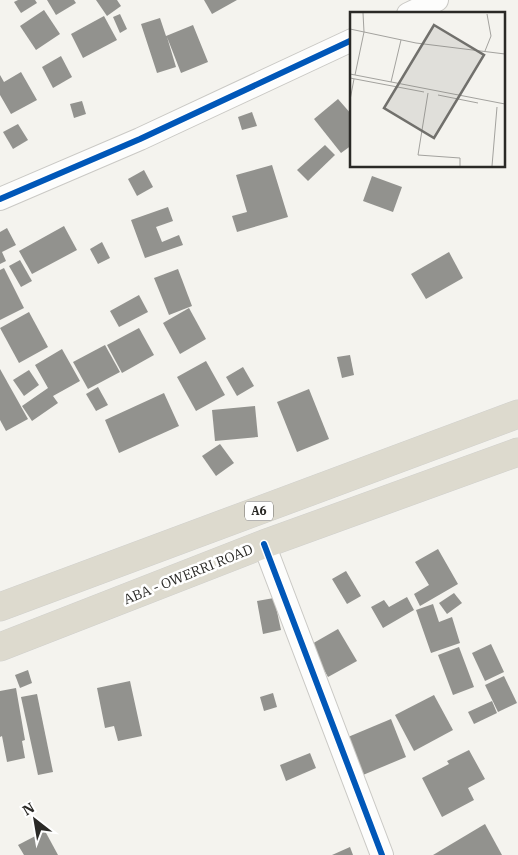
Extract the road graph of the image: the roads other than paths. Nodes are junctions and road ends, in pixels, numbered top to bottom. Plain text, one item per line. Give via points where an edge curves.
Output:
1 (437, 0) edge
2 (412, 12) edge
3 (350, 41) edge
4 (0, 199) edge
5 (518, 414) edge
6 (518, 452) edge
7 (264, 544) junction
8 (43, 591) junction
9 (0, 607) edge
10 (55, 626) junction
11 (0, 647) edge
12 (382, 855) edge

1 - 2 street
3 - 4 street via 140,139
5 - 8 highway, A6
6 - 7 highway, ABA - OWERRI ROAD / A6
7 - 10 highway, ABA - OWERRI ROAD / A6
7 - 12 street
8 - 9 highway, A6
8 - 10 highway
10 - 11 highway, ABA - OWERRI ROAD / A6

